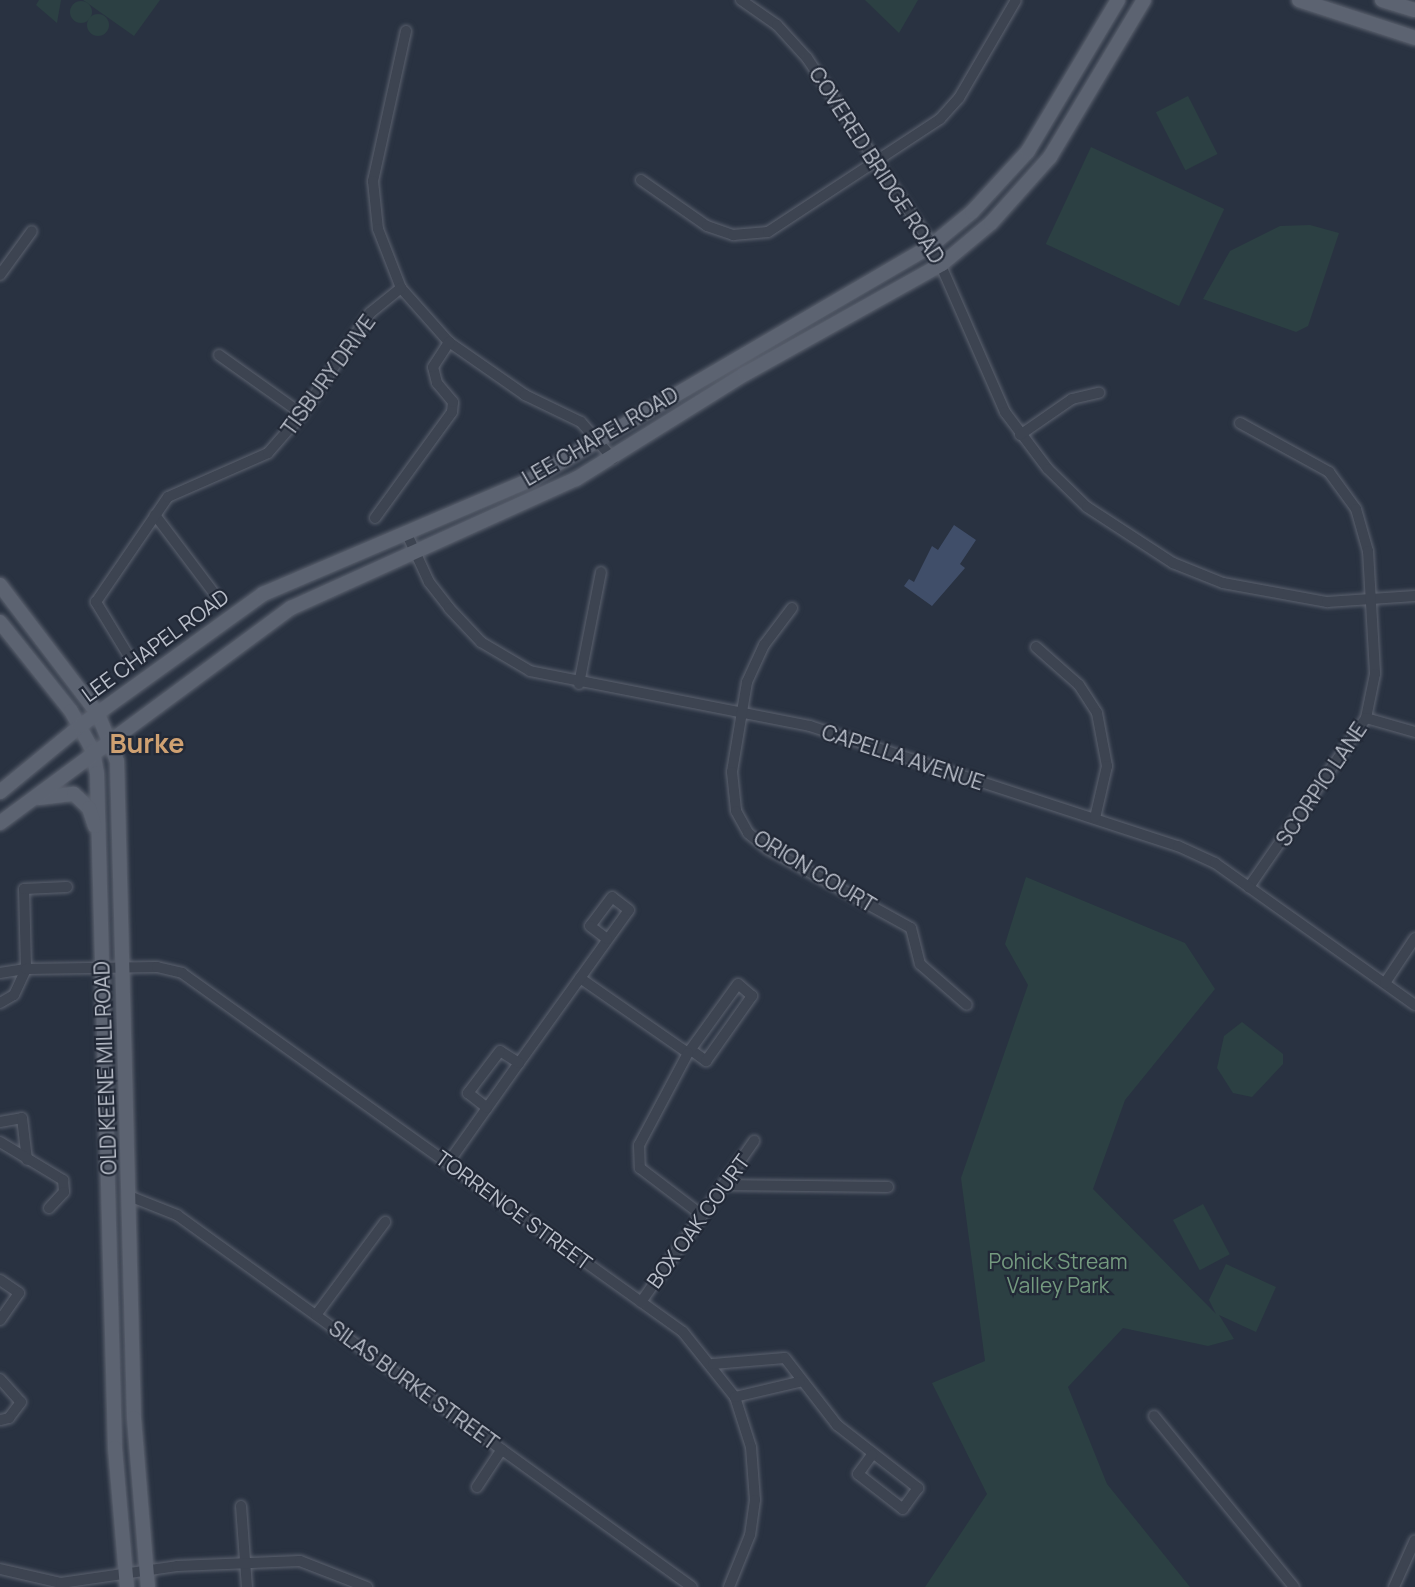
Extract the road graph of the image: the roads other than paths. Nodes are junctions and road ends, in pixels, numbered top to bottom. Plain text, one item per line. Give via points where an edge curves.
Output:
1 (741, 0) edge
2 (1016, 0) edge
3 (1119, 0) edge
4 (1144, 0) edge
5 (1299, 0) edge
6 (1382, 0) edge
7 (758, 4) edge
8 (1415, 10) edge
9 (406, 31) dead end
10 (1415, 38) edge
11 (877, 163) junction
12 (641, 180) dead end
13 (32, 231) dead end
14 (932, 245) junction
15 (942, 264) junction
16 (0, 275) edge
17 (401, 288) junction
18 (449, 342) junction
19 (219, 355) dead end
20 (1099, 393) dead end
21 (302, 414) junction
22 (1240, 423) dead end
23 (1020, 435) junction
24 (600, 441) junction
25 (613, 459) junction
26 (155, 515) junction
27 (375, 519) dead end
28 (406, 532) junction
29 (414, 555) junction
30 (601, 572) dead end
31 (0, 585) edge
32 (214, 593) dead end
33 (1415, 596) edge
34 (1370, 601) junction
35 (792, 608) dead end
36 (0, 622) edge
37 (1036, 647) dead end
38 (130, 658) dead end
39 (579, 684) junction
40 (742, 713) junction
41 (98, 714) junction
42 (1366, 718) junction
43 (80, 726) junction
44 (1415, 732) edge
45 (111, 737) junction
46 (93, 751) junction
47 (0, 792) edge
48 (24, 804) junction
49 (1095, 818) junction
50 (0, 823) edge
51 (100, 849) junction
52 (67, 887) dead end
53 (1249, 887) junction
54 (1415, 938) edge
55 (607, 939) dead end
56 (102, 966) junction
57 (123, 967) junction
58 (26, 969) junction
59 (0, 973) edge
60 (580, 978) junction
61 (1385, 983) junction
62 (0, 1003) edge
63 (967, 1005) dead end
64 (1415, 1005) edge
65 (689, 1051) junction
66 (519, 1063) junction
67 (488, 1108) junction
68 (0, 1122) edge
69 (754, 1141) dead end
70 (0, 1142) edge
71 (27, 1160) junction
72 (448, 1163) junction
73 (726, 1185) junction
74 (888, 1187) dead end
75 (129, 1196) junction
76 (49, 1208) dead end
77 (702, 1215) junction
78 (385, 1222) dead end
79 (0, 1280) edge
80 (640, 1302) junction
81 (316, 1315) junction
82 (0, 1320) edge
83 (713, 1364) junction
84 (0, 1379) edge
85 (799, 1382) junction
86 (735, 1397) junction
87 (1154, 1416) dead end
88 (0, 1420) edge
89 (502, 1449) junction
90 (873, 1455) junction
91 (477, 1487) dead end
92 (241, 1506) dead end
93 (1415, 1540) edge
94 (245, 1562) junction
95 (1410, 1565) edge
96 (0, 1569) edge
97 (146, 1569) junction
98 (126, 1580) edge
99 (148, 1587) edge
100 (247, 1587) edge
101 (367, 1587) edge
102 (692, 1587) edge
103 (729, 1587) edge
104 (1294, 1587) edge
105 (1394, 1587) edge

1 - 7 street, COVERED BRIDGE ROAD
2 - 11 street via 948,112
3 - 14 main road, LEE CHAPEL ROAD via 1028,151 972,212
4 - 15 main road, LEE CHAPEL ROAD via 1050,157 991,223
5 - 10 main road
6 - 8 main road
7 - 11 street, COVERED BRIDGE ROAD via 807,58
9 - 17 street via 373,181 378,229
11 - 12 street via 788,222 750,236 707,226
11 - 14 street, COVERED BRIDGE ROAD
13 - 16 street
14 - 15 street, COVERED BRIDGE ROAD
14 - 24 main road, LEE CHAPEL ROAD via 763,339
15 - 23 street, COVERED BRIDGE ROAD via 987,379
15 - 25 main road, LEE CHAPEL ROAD via 745,374
17 - 18 street
17 - 21 street, TISBURY DRIVE via 370,313
18 - 24 street via 525,395 581,422
18 - 27 street via 433,367 437,383 453,402 452,412
19 - 21 street
20 - 23 street via 1072,399
21 - 26 street, TISBURY DRIVE via 268,453 168,497
22 - 34 street, SCORPIO LANE via 1300,452 1344,489 1364,532
23 - 34 street, COVERED BRIDGE ROAD via 1087,507 1173,563 1275,596
24 - 25 street
24 - 28 main road, LEE CHAPEL ROAD via 505,492
25 - 29 main road, LEE CHAPEL ROAD
26 - 32 street
26 - 38 street, TISBURY DRIVE via 96,602
28 - 29 street, CAPELLA AVENUE
28 - 41 main road, LEE CHAPEL ROAD via 263,594
29 - 39 street, CAPELLA AVENUE via 449,608 482,642 530,671
29 - 45 main road, LEE CHAPEL ROAD via 291,608
30 - 39 street
31 - 41 main road, OLD KEENE MILL ROAD
33 - 34 street, COVERED BRIDGE ROAD
34 - 42 street, SCORPIO LANE via 1375,674
35 - 40 street, ORION COURT via 755,660
36 - 43 main road, OLD KEENE MILL ROAD
37 - 49 street via 1079,685 1097,712 1107,766
39 - 40 street, CAPELLA AVENUE
40 - 49 street, CAPELLA AVENUE via 810,726
40 - 63 street, ORION COURT via 731,789 748,833 911,928 920,964
41 - 43 main road, LEE CHAPEL ROAD
41 - 45 main road, OLD KEENE MILL ROAD
42 - 44 street
42 - 53 street, SCORPIO LANE
43 - 46 main road, OLD KEENE MILL ROAD
43 - 47 main road, LEE CHAPEL ROAD
45 - 46 main road, LEE CHAPEL ROAD
45 - 57 main road, OLD KEENE MILL ROAD via 121,805
46 - 48 main road, LEE CHAPEL ROAD
46 - 51 main road, OLD KEENE MILL ROAD
48 - 50 main road, LEE CHAPEL ROAD
48 - 51 main road via 60,792 80,798 92,815
49 - 53 street, CAPELLA AVENUE via 1203,857
51 - 56 main road, OLD KEENE MILL ROAD
52 - 58 street via 24,889
53 - 61 street, CAPELLA AVENUE
54 - 61 street
55 - 60 street
56 - 57 street, TORRENCE STREET
56 - 58 street, TORRENCE STREET
56 - 98 main road, OLD KEENE MILL ROAD via 115,1449
57 - 72 street, TORRENCE STREET via 173,970 202,984
57 - 75 main road, OLD KEENE MILL ROAD
58 - 59 street, TORRENCE STREET
58 - 62 street via 14,995
60 - 65 street
60 - 66 street
61 - 64 street, CAPELLA AVENUE
65 - 65 street via 706,1061 752,996 738,984
65 - 77 street via 639,1145 638,1158 640,1168
66 - 67 street
66 - 67 street via 500,1052 468,1093
67 - 72 street
68 - 71 street via 22,1118
69 - 73 street, BOX OAK COURT
70 - 71 street
71 - 76 street via 63,1180 64,1192
72 - 80 street, TORRENCE STREET
73 - 74 street
73 - 77 street, BOX OAK COURT
75 - 81 street, SILAS BURKE STREET via 177,1215
75 - 97 main road, OLD KEENE MILL ROAD via 134,1418
77 - 80 street, BOX OAK COURT
78 - 81 street
79 - 82 street via 19,1293
80 - 83 street, TORRENCE STREET via 683,1332
81 - 89 street, SILAS BURKE STREET
83 - 85 street via 785,1358
83 - 86 street, TORRENCE STREET
84 - 88 street via 21,1402 9,1418
85 - 86 street
85 - 90 street
86 - 103 street, TORRENCE STREET via 752,1447 755,1500 743,1559
87 - 104 street
89 - 91 street
89 - 102 street, SILAS BURKE STREET
90 - 90 street via 858,1474 903,1509 918,1488
92 - 94 street
93 - 95 street
94 - 97 street
94 - 100 street
94 - 101 street via 300,1561
95 - 105 street
96 - 98 street via 61,1583
97 - 98 street
97 - 99 main road, OLD KEENE MILL ROAD

